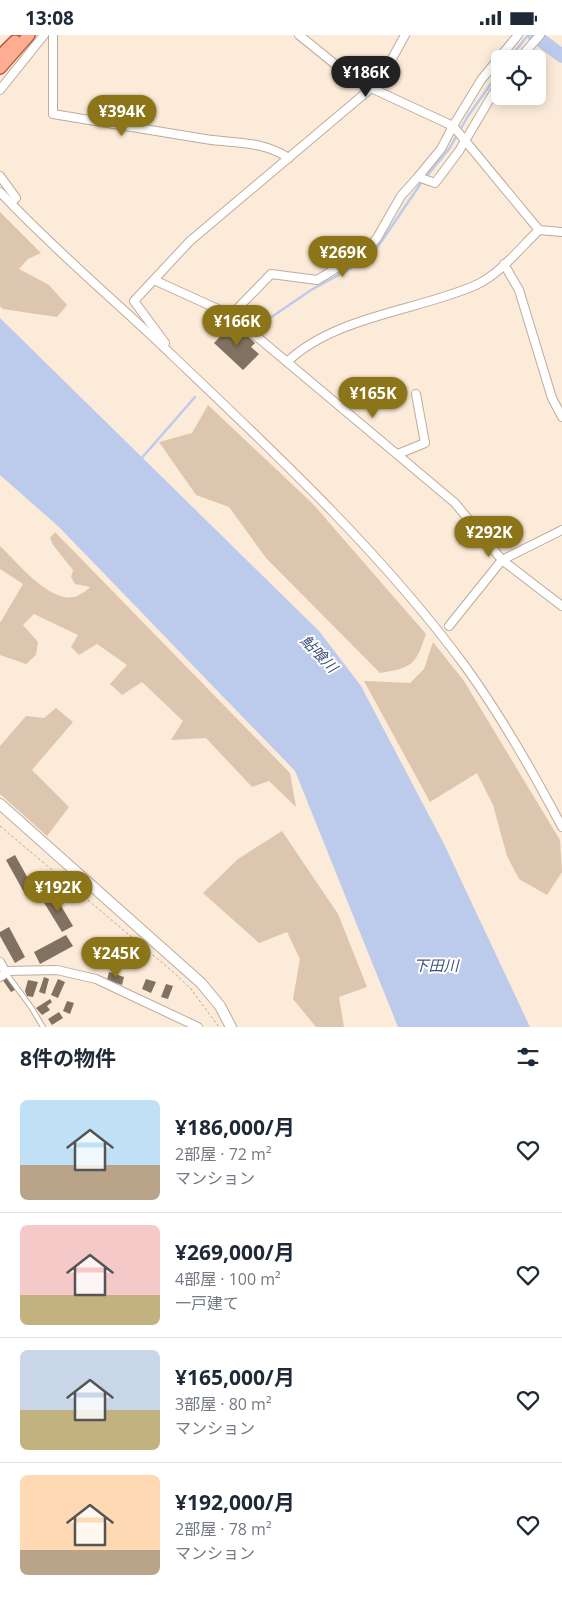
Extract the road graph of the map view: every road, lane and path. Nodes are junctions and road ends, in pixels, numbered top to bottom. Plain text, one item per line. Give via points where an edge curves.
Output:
1 (22, 35) edge
2 (29, 35) edge
3 (44, 35) edge
4 (52, 35) edge
5 (299, 35) edge
6 (405, 35) edge
7 (518, 35) edge
8 (538, 37) edge
9 (527, 50) edge
10 (0, 56) edge
11 (0, 68) edge
12 (371, 88) junction
13 (0, 90) edge
14 (491, 96) edge
15 (454, 128) junction
16 (463, 138) junction
17 (290, 158) junction
18 (0, 176) edge
19 (420, 177) junction
20 (0, 192) edge
21 (11, 203) junction
22 (539, 230) junction
23 (562, 231) edge
24 (504, 264) junction
25 (154, 280) junction
26 (231, 315) junction
27 (174, 357) junction
28 (287, 362) junction
29 (416, 394) dead end
30 (562, 417) edge
31 (398, 454) junction
32 (562, 530) edge
33 (502, 560) junction
34 (562, 606) edge
35 (449, 626) dead end
36 (0, 804) edge
37 (0, 826) edge
38 (562, 827) edge
39 (0, 962) edge
40 (5, 974) edge
41 (43, 1027) edge
42 (198, 1027) edge
43 (219, 1027) edge
44 (231, 1027) edge

1 - 10 main road
2 - 11 main road
3 - 13 street
4 - 17 street via 53,114 208,139 255,143
5 - 12 street via 340,69
6 - 12 street
7 - 15 street via 481,80
8 - 9 street
12 - 15 street
12 - 17 street
14 - 16 street
15 - 16 street
15 - 19 street
16 - 19 street via 459,151 435,183
16 - 22 street
17 - 25 street via 190,241
18 - 21 street via 16,198
19 - 26 street via 401,196 378,238 368,249 317,280 271,274
20 - 21 street
21 - 27 street
22 - 23 street
22 - 24 street
24 - 28 street via 478,284 334,331 297,352
24 - 30 street via 519,290 552,398
25 - 26 street
25 - 27 street via 134,301
26 - 28 street
27 - 38 street via 321,500 417,604 466,667 527,760
28 - 31 street
29 - 31 street via 425,443
31 - 33 street via 455,503
32 - 33 street
33 - 34 street
33 - 35 street
36 - 44 street via 201,983 220,1006
37 - 43 path via 172,971
39 - 40 street
40 - 41 lane via 32,1007
40 - 42 street via 57,970 96,979

